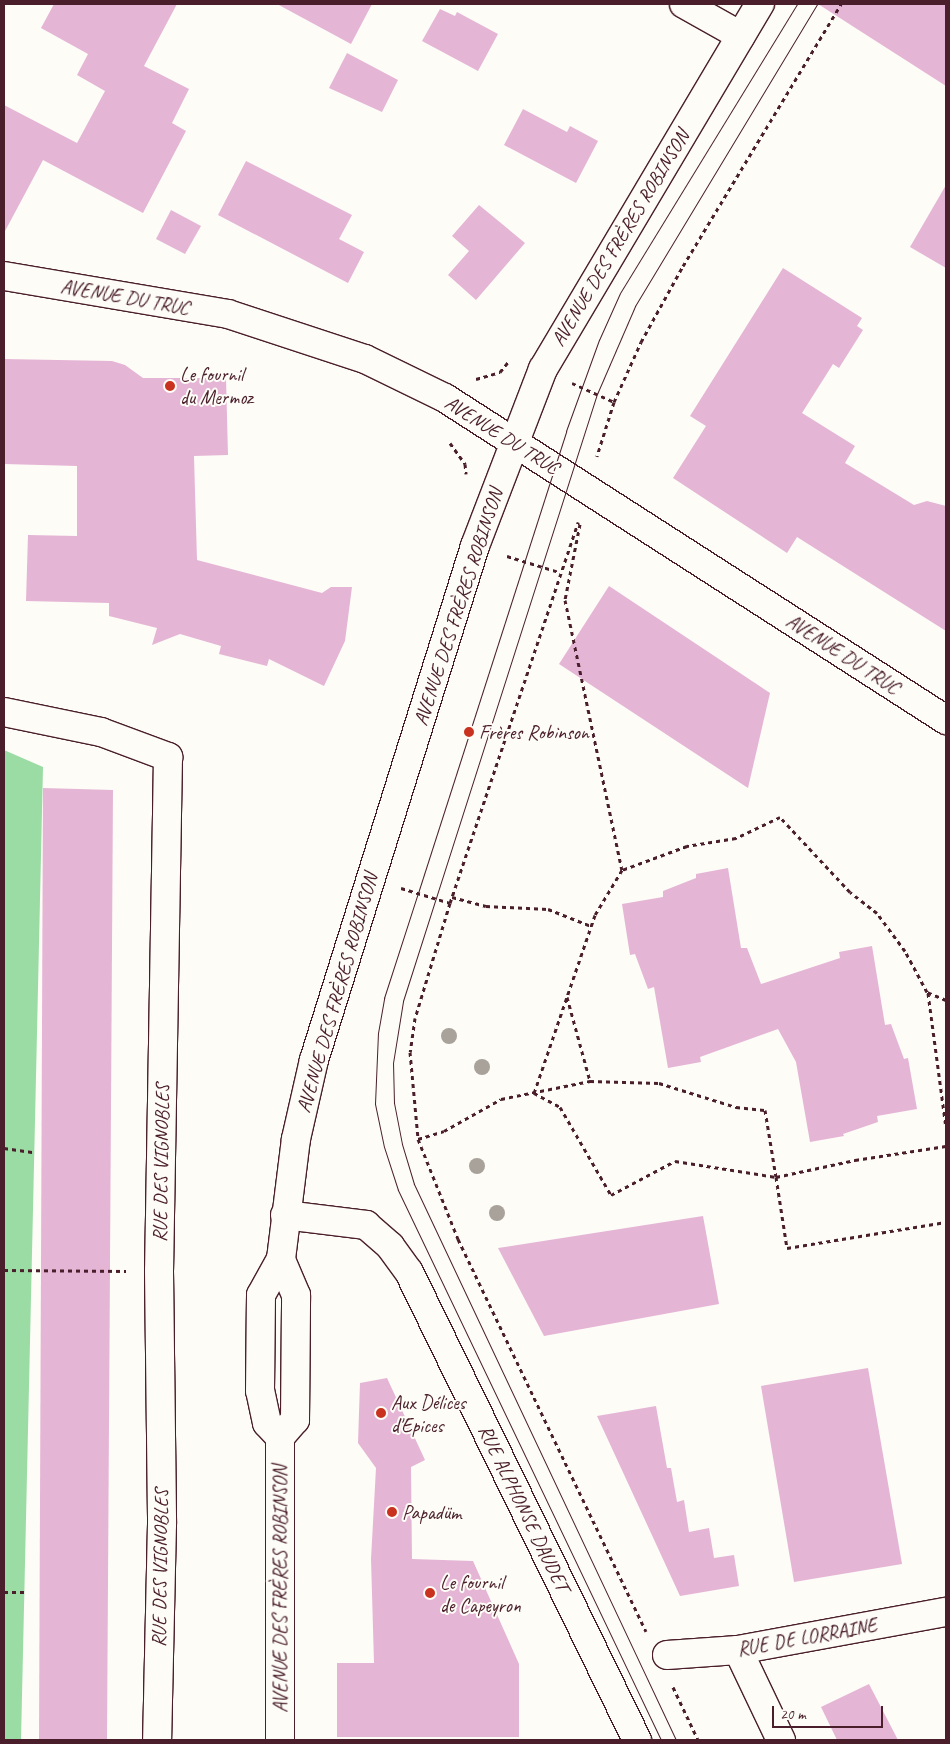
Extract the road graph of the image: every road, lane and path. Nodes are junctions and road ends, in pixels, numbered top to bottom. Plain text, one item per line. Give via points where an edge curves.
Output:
1 (684, 4) edge
2 (760, 4) edge
3 (841, 4) edge
4 (740, 36) junction
5 (4, 276) edge
6 (543, 369) junction
7 (614, 402) junction
8 (461, 409) junction
9 (514, 443) junction
10 (467, 479) dead end
11 (587, 501) junction
12 (475, 546) junction
13 (559, 572) junction
14 (4, 712) edge
15 (946, 720) edge
16 (622, 870) junction
17 (370, 879) junction
18 (452, 897) junction
19 (450, 903) junction
20 (591, 926) junction
21 (928, 992) junction
22 (567, 997) junction
23 (946, 1000) edge
24 (590, 1081) junction
25 (534, 1093) junction
26 (946, 1128) edge
27 (418, 1139) junction
28 (946, 1146) edge
29 (4, 1148) edge
30 (34, 1152) dead end
31 (776, 1177) junction
32 (285, 1215) junction
33 (946, 1222) edge
34 (281, 1259) junction
35 (4, 1270) edge
36 (159, 1271) junction
37 (280, 1437) junction
38 (4, 1592) edge
39 (24, 1592) dead end
40 (946, 1612) edge
41 (738, 1650) junction
42 (662, 1658) junction
43 (157, 1740) edge
44 (280, 1740) edge
45 (637, 1740) edge
46 (698, 1740) edge
47 (781, 1740) edge

1 - 4 street
2 - 4 street, AVENUE DES FRÈRES ROBINSON
3 - 7 path via 683,266 641,342
4 - 6 street, AVENUE DES FRÈRES ROBINSON
5 - 8 street, AVENUE DU TRUC via 237,317 365,359
6 - 7 path
6 - 8 path via 516,352 500,372 476,380
6 - 9 street, AVENUE DES FRÈRES ROBINSON
7 - 11 path via 595,454 603,466
8 - 9 street, AVENUE DU TRUC
8 - 10 path via 447,439 465,464
9 - 11 street, AVENUE DU TRUC
9 - 12 street, AVENUE DES FRÈRES ROBINSON
11 - 13 path
11 - 15 street, AVENUE DU TRUC
11 - 16 path via 566,600
12 - 13 path
12 - 17 street, AVENUE DES FRÈRES ROBINSON
13 - 18 path
14 - 36 street, RUE DES VIGNOBLES via 101,732 168,757
16 - 20 path
16 - 21 path via 687,846 736,838 780,817 850,892 877,913 905,951
17 - 19 path
17 - 32 street, AVENUE DES FRÈRES ROBINSON via 314,1060 296,1139
18 - 19 path
18 - 20 path via 486,906 548,909
19 - 27 path via 415,1018 410,1052
20 - 22 path
21 - 23 path
21 - 26 path
22 - 24 path
22 - 25 path
24 - 25 path
24 - 31 path via 659,1083 736,1107 765,1110
25 - 27 path via 501,1099 444,1131
25 - 31 path via 560,1107 611,1195 675,1160
27 - 42 path via 458,1239
28 - 31 path via 855,1160
29 - 30 path
31 - 33 path via 787,1248
32 - 34 street, AVENUE DES FRÈRES ROBINSON
32 - 45 street, RUE ALPHONSE DAUDET via 366,1225 390,1246 409,1272
34 - 37 street, AVENUE DES FRÈRES ROBINSON via 296,1295 295,1420
34 - 37 street, AVENUE DES FRÈRES ROBINSON via 261,1295 260,1331 260,1391 267,1423
35 - 36 path
36 - 43 street, RUE DES VIGNOBLES via 162,1524
37 - 44 street, AVENUE DES FRÈRES ROBINSON
38 - 39 path
40 - 41 street, RUE DE LORRAINE
41 - 42 street, RUE DE LORRAINE
41 - 47 street
42 - 46 path

